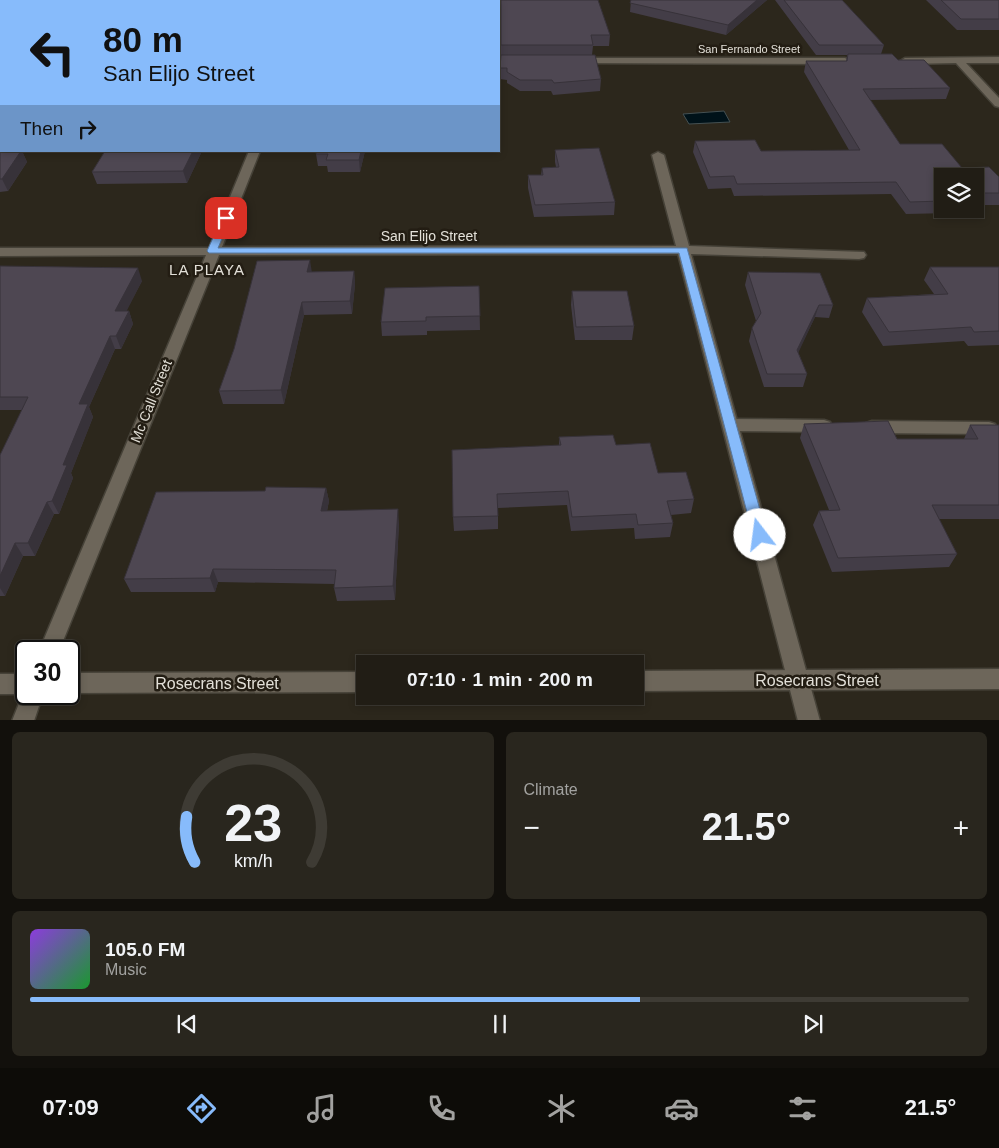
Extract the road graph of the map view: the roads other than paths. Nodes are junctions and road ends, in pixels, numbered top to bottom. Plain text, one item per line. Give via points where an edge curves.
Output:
1 (566, 60) edge
2 (958, 60) junction
3 (999, 60) edge
4 (854, 61) edge
5 (892, 61) edge
6 (999, 104) edge
7 (255, 152) edge
8 (658, 155) dead end
9 (683, 250) junction
10 (212, 251) junction
11 (0, 252) edge
12 (859, 256) dead end
13 (731, 425) junction
14 (837, 426) edge
15 (856, 426) edge
16 (992, 428) edge
17 (53, 640) edge
18 (999, 679) edge
19 (644, 681) edge
20 (799, 681) junction
21 (356, 682) edge
22 (0, 684) edge
23 (15, 684) edge
24 (80, 684) edge
25 (28, 705) edge
26 (22, 720) edge
27 (809, 720) edge

1 - 4 street, San Fernando Street
2 - 3 street
2 - 5 street
2 - 6 street
7 - 10 street, Mc Call Street
8 - 9 street
9 - 10 street, San Elijo Street
9 - 12 street, San Elijo Street
9 - 13 street
10 - 11 street, San Elijo Street
10 - 17 street, Mc Call Street
13 - 14 street
13 - 20 street
15 - 16 street
18 - 20 street, Rosecrans Street
19 - 20 street, Rosecrans Street
20 - 27 street
21 - 24 street, Rosecrans Street
22 - 23 street
25 - 26 street

